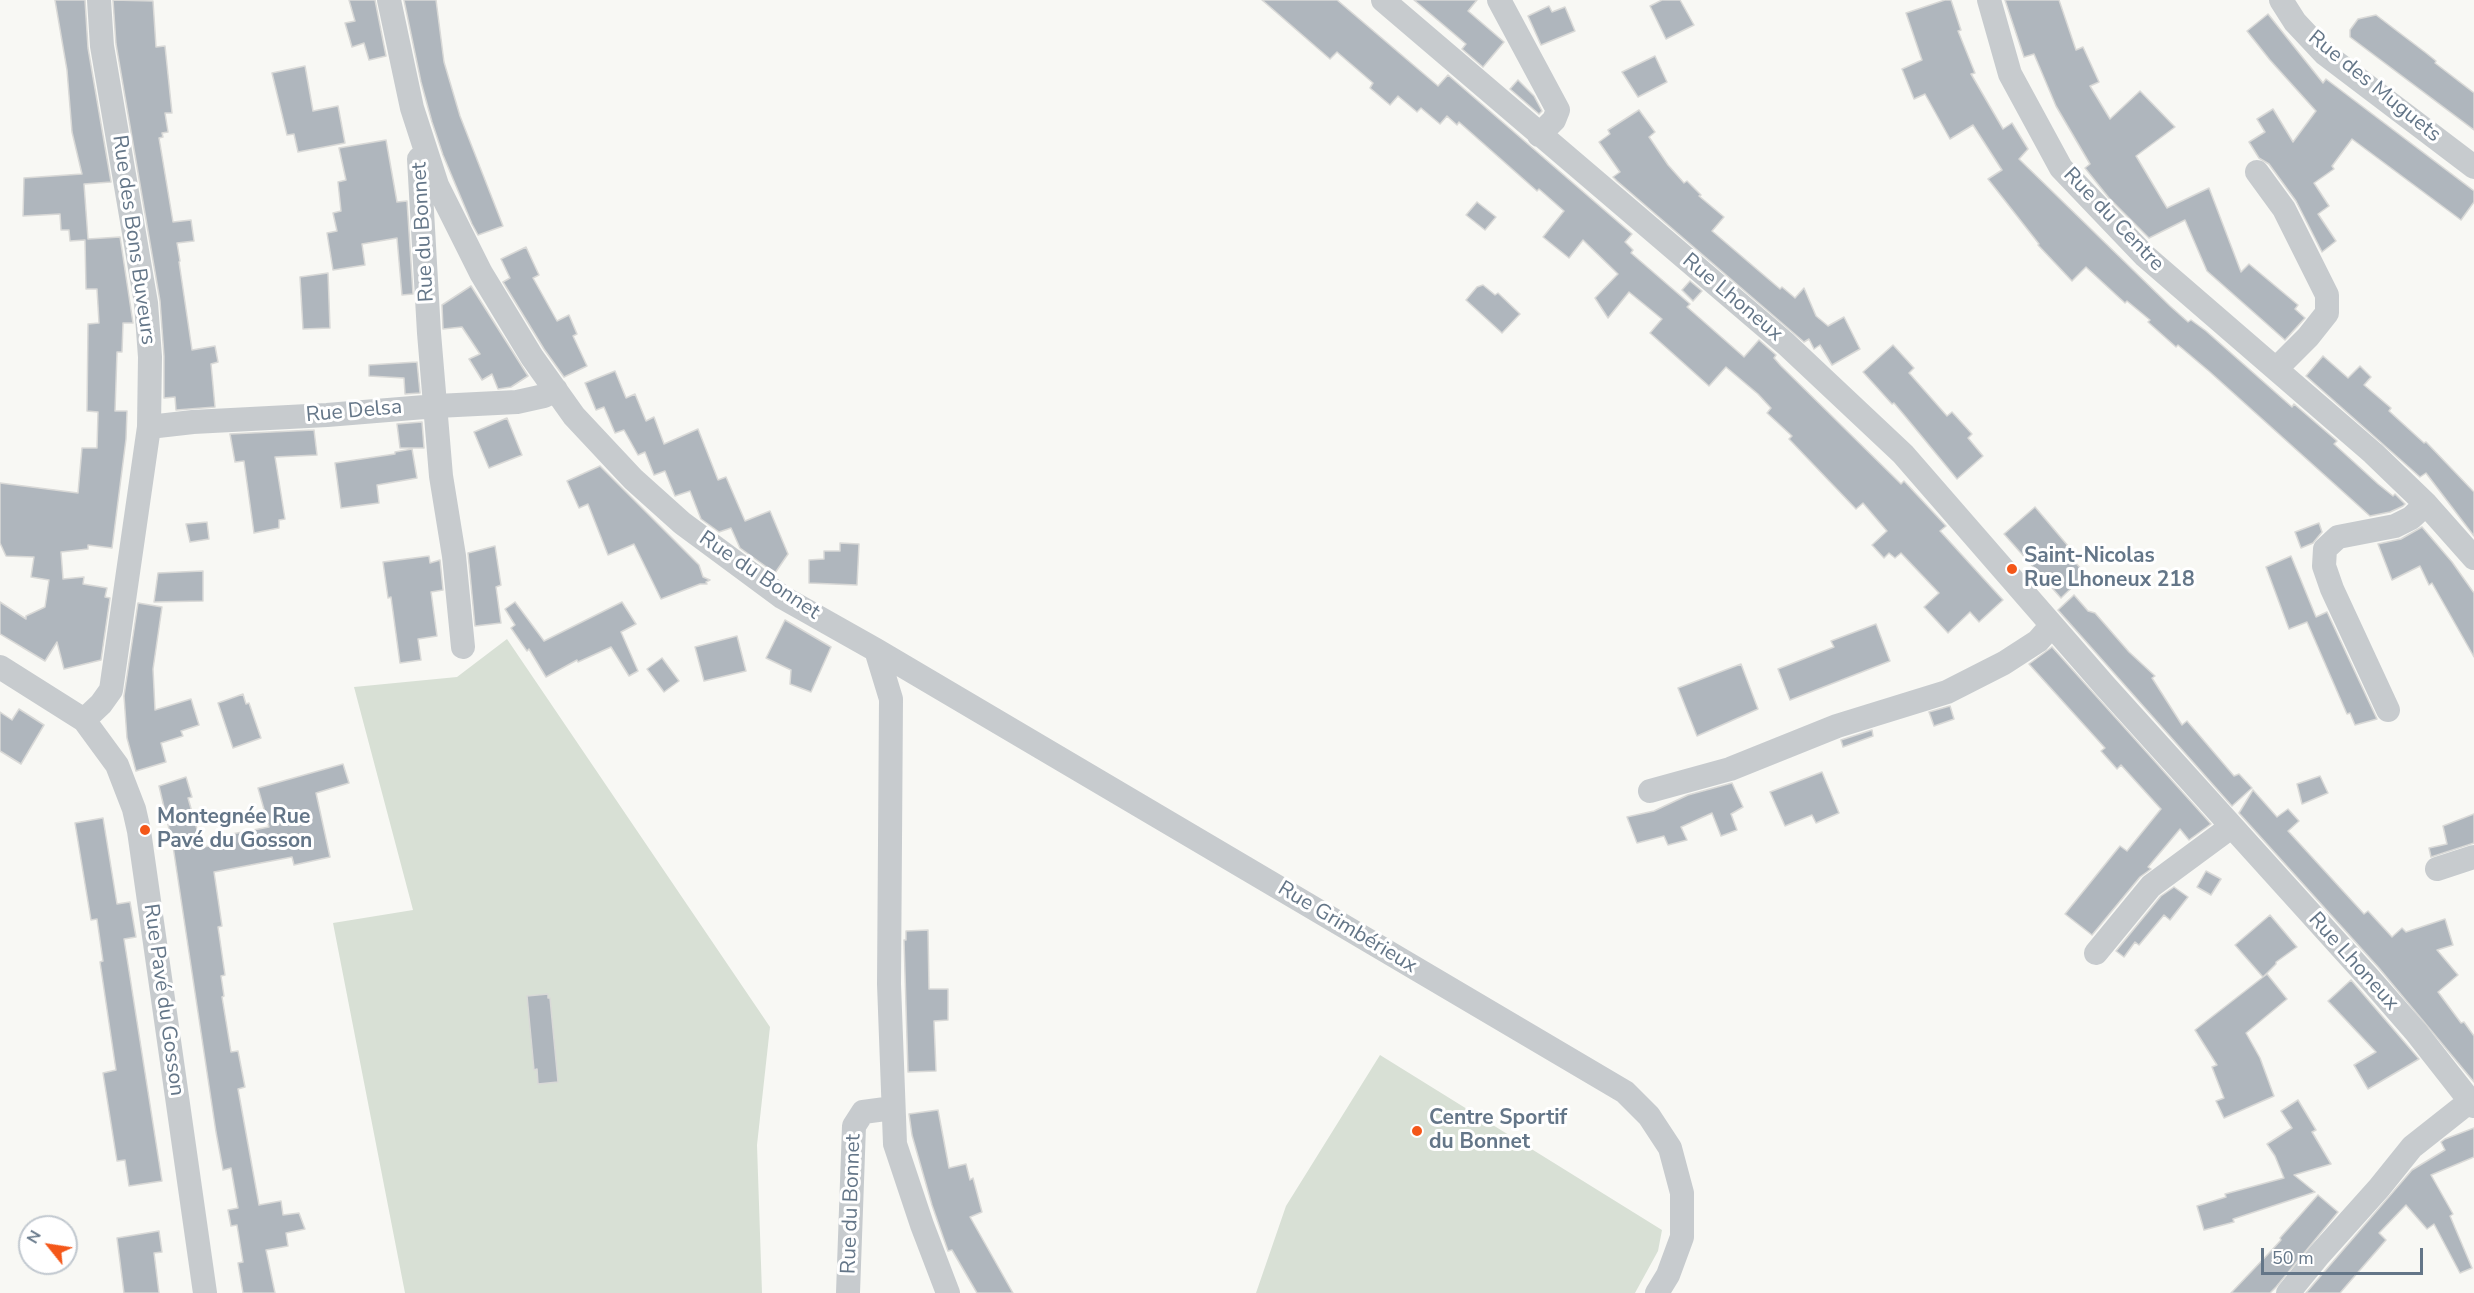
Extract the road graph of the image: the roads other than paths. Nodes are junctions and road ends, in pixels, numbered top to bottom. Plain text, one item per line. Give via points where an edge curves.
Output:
1 (99, 0) edge
2 (389, 0) edge
3 (1383, 0) edge
4 (1499, 0) edge
5 (1989, 0) edge
6 (2281, 0) edge
7 (1539, 135) junction
8 (422, 139) junction
9 (2474, 167) edge
10 (2257, 172) dead end
11 (2276, 369) junction
12 (556, 390) junction
13 (437, 406) junction
14 (150, 427) junction
15 (2426, 504) junction
16 (2474, 558) edge
17 (2052, 625) junction
18 (463, 646) dead end
19 (876, 650) junction
20 (0, 667) edge
21 (2388, 710) dead end
22 (84, 720) junction
23 (1650, 791) dead end
24 (2231, 827) junction
25 (2474, 857) edge
26 (2437, 869) dead end
27 (2096, 953) dead end
28 (2471, 1104) edge
29 (893, 1108) junction
30 (205, 1293) edge
31 (848, 1293) edge
32 (948, 1293) edge
33 (1657, 1293) edge
34 (2288, 1293) edge

1 - 14 street, Rue des Bons Buveurs via 102,46 146,303
2 - 8 street, Rue du Bonnet via 411,108
3 - 7 street, Rue Lhoneux
4 - 7 street via 1558,110
5 - 11 street, Rue du Centre via 2010,74 2061,168 2145,256
6 - 9 street, Rue des Muguets via 2295,22 2325,54
7 - 17 street, Rue Lhoneux via 1786,344 1903,454
8 - 12 street, Rue du Bonnet via 437,185 481,273
8 - 13 street, Rue du Bonnet via 419,163
10 - 11 street via 2284,209 2327,295 2327,313
11 - 15 street, Rue du Centre
12 - 13 street, Rue Delsa via 517,402
12 - 19 street, Rue du Bonnet via 574,416 633,479 682,524 783,597
13 - 14 street, Rue Delsa
13 - 18 street, Rue du Bonnet via 441,476
14 - 22 street, Rue des Bons Buveurs via 111,690
15 - 16 street, Rue du Centre
15 - 21 street via 2395,526 2338,537 2325,549 2324,566 2332,589
17 - 23 street via 2038,641 2004,663 1947,692 1837,726 1730,769
17 - 24 street, Rue Lhoneux
19 - 29 street, Rue du Bonnet via 891,699 889,950
19 - 33 street, Rue Grimbérieux via 1625,1092 1649,1116 1670,1148 1682,1193 1682,1237
20 - 22 street
22 - 30 street, Rue Pavé du Gosson via 117,765 139,831
24 - 27 street via 2151,886
24 - 28 street, Rue Lhoneux via 2415,1032
25 - 26 street
28 - 34 street via 2412,1147
29 - 31 street, Rue du Bonnet via 863,1112 854,1126
29 - 32 street, Rue du Bonnet via 895,1144

